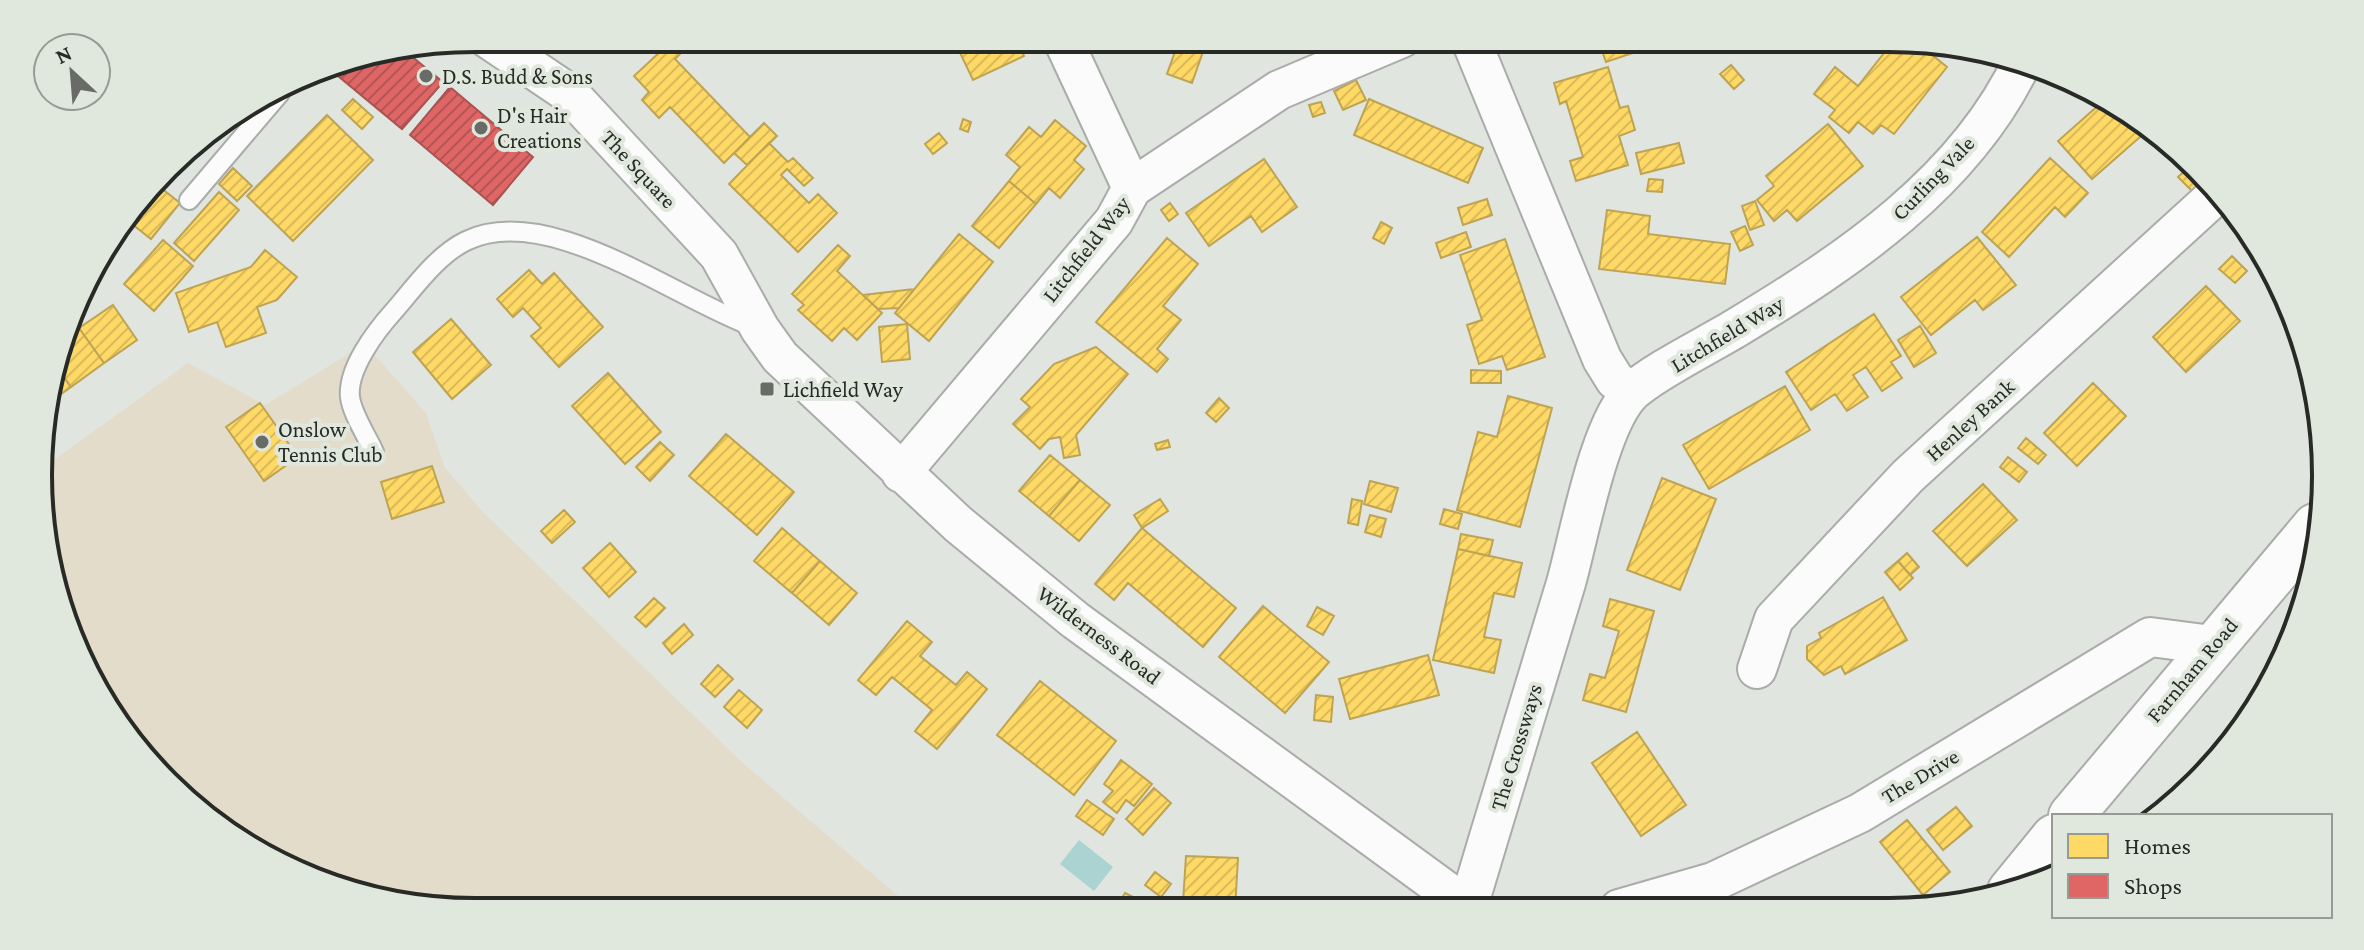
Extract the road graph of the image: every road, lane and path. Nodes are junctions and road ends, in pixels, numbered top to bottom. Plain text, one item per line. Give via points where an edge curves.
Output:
1 (508, 52) edge
2 (1069, 52) edge
3 (1369, 52) edge
4 (1476, 52) edge
5 (2017, 72) edge
6 (269, 106) edge
7 (1132, 188) junction
8 (189, 200) dead end
9 (2211, 200) edge
10 (1822, 276) joint
11 (760, 329) junction
12 (1632, 392) junction
13 (374, 452) dead end
14 (901, 473) junction
15 (2307, 535) edge
16 (1566, 583) joint
17 (2212, 645) junction
18 (1757, 669) dead end
19 (2073, 814) edge
20 (2052, 839) edge
21 (2021, 877) edge
22 (1452, 898) edge
23 (1470, 898) edge
24 (1657, 898) edge

1 - 11 street, The Square via 570,94 719,255
2 - 7 street
3 - 7 street, Litchfield Way via 1279,90
4 - 12 street via 1602,359 1615,380
5 - 10 street, Curling Vale via 1965,148 1905,212
6 - 8 lane
7 - 14 street, Litchfield Way via 1114,221
9 - 18 street, Henley Bank via 1908,476 1774,619
10 - 12 street, Litchfield Way
11 - 13 lane via 581,245 543,232 498,230 465,241 428,271 365,344 350,396
11 - 14 street, Wilderness Road via 780,357
12 - 16 street, Litchfield Way via 1609,428
14 - 22 street, Wilderness Road via 1075,620
15 - 17 main road, Farnham Road
16 - 23 street, The Crossways
17 - 19 main road, Farnham Road
17 - 24 street, The Drive via 2150,637 1860,813 1713,882
20 - 21 main road

